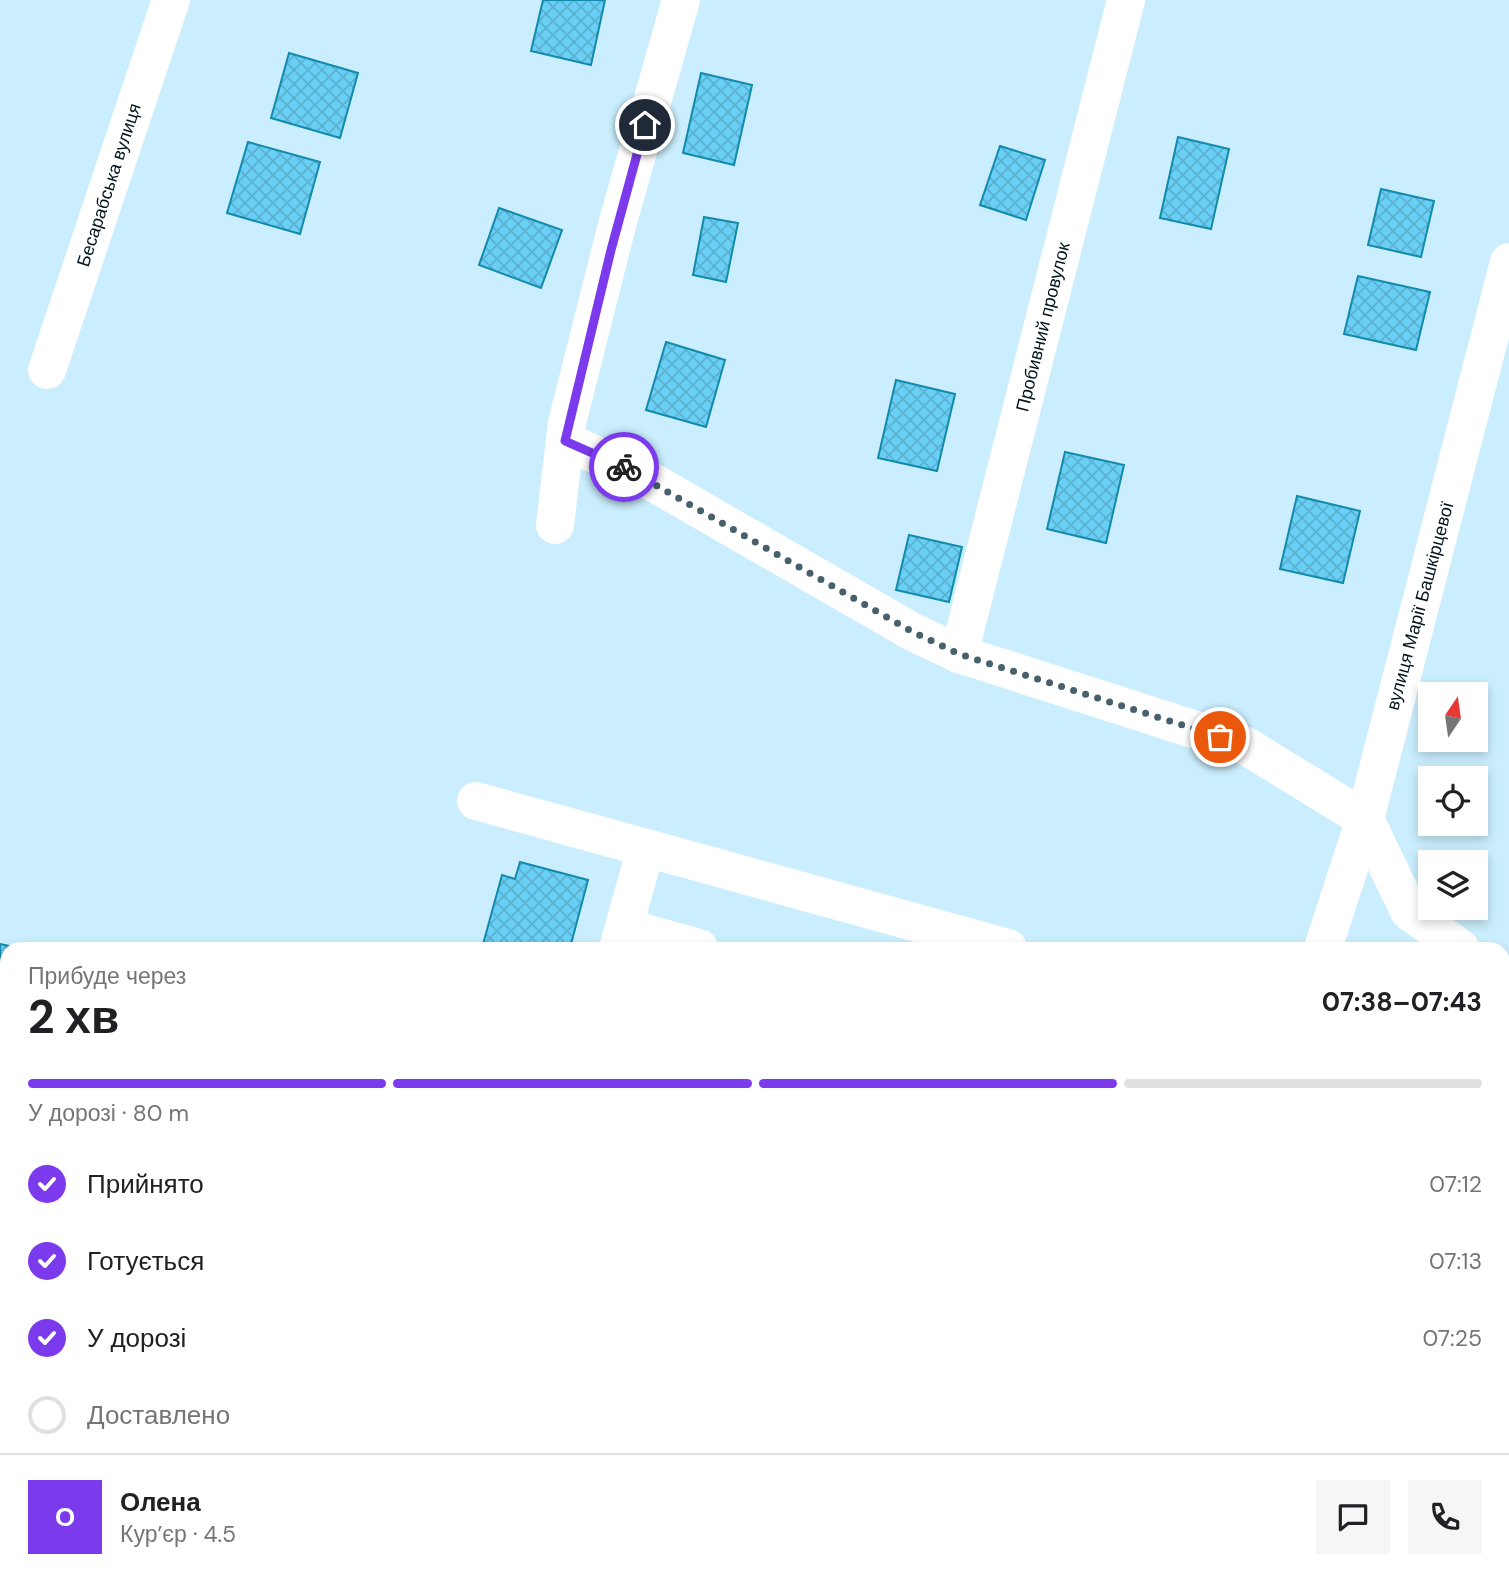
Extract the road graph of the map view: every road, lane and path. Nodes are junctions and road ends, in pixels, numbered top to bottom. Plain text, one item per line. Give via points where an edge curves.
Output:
1 (171, 0) edge
2 (681, 0) edge
3 (1126, 0) edge
4 (1509, 262) edge
5 (47, 370) dead end
6 (565, 441) junction
7 (555, 525) dead end
8 (959, 654) junction
9 (476, 801) dead end
10 (1365, 819) junction
11 (646, 848) junction
12 (621, 938) edge
13 (934, 939) edge
14 (652, 942) edge
15 (959, 942) edge
16 (1325, 942) edge
17 (1452, 942) edge

1 - 5 street, Бесарабська вулиця
2 - 6 street via 617,225
3 - 8 street, Пробивний провулок
4 - 10 street, вулиця Марії Башкірцевої
6 - 7 street
6 - 8 street via 635,472
8 - 10 street via 1246,746
9 - 11 street
10 - 16 street, вулиця Марії Башкірцевої
10 - 17 street via 1409,911
11 - 12 street
11 - 13 street
12 - 14 street
13 - 15 street

